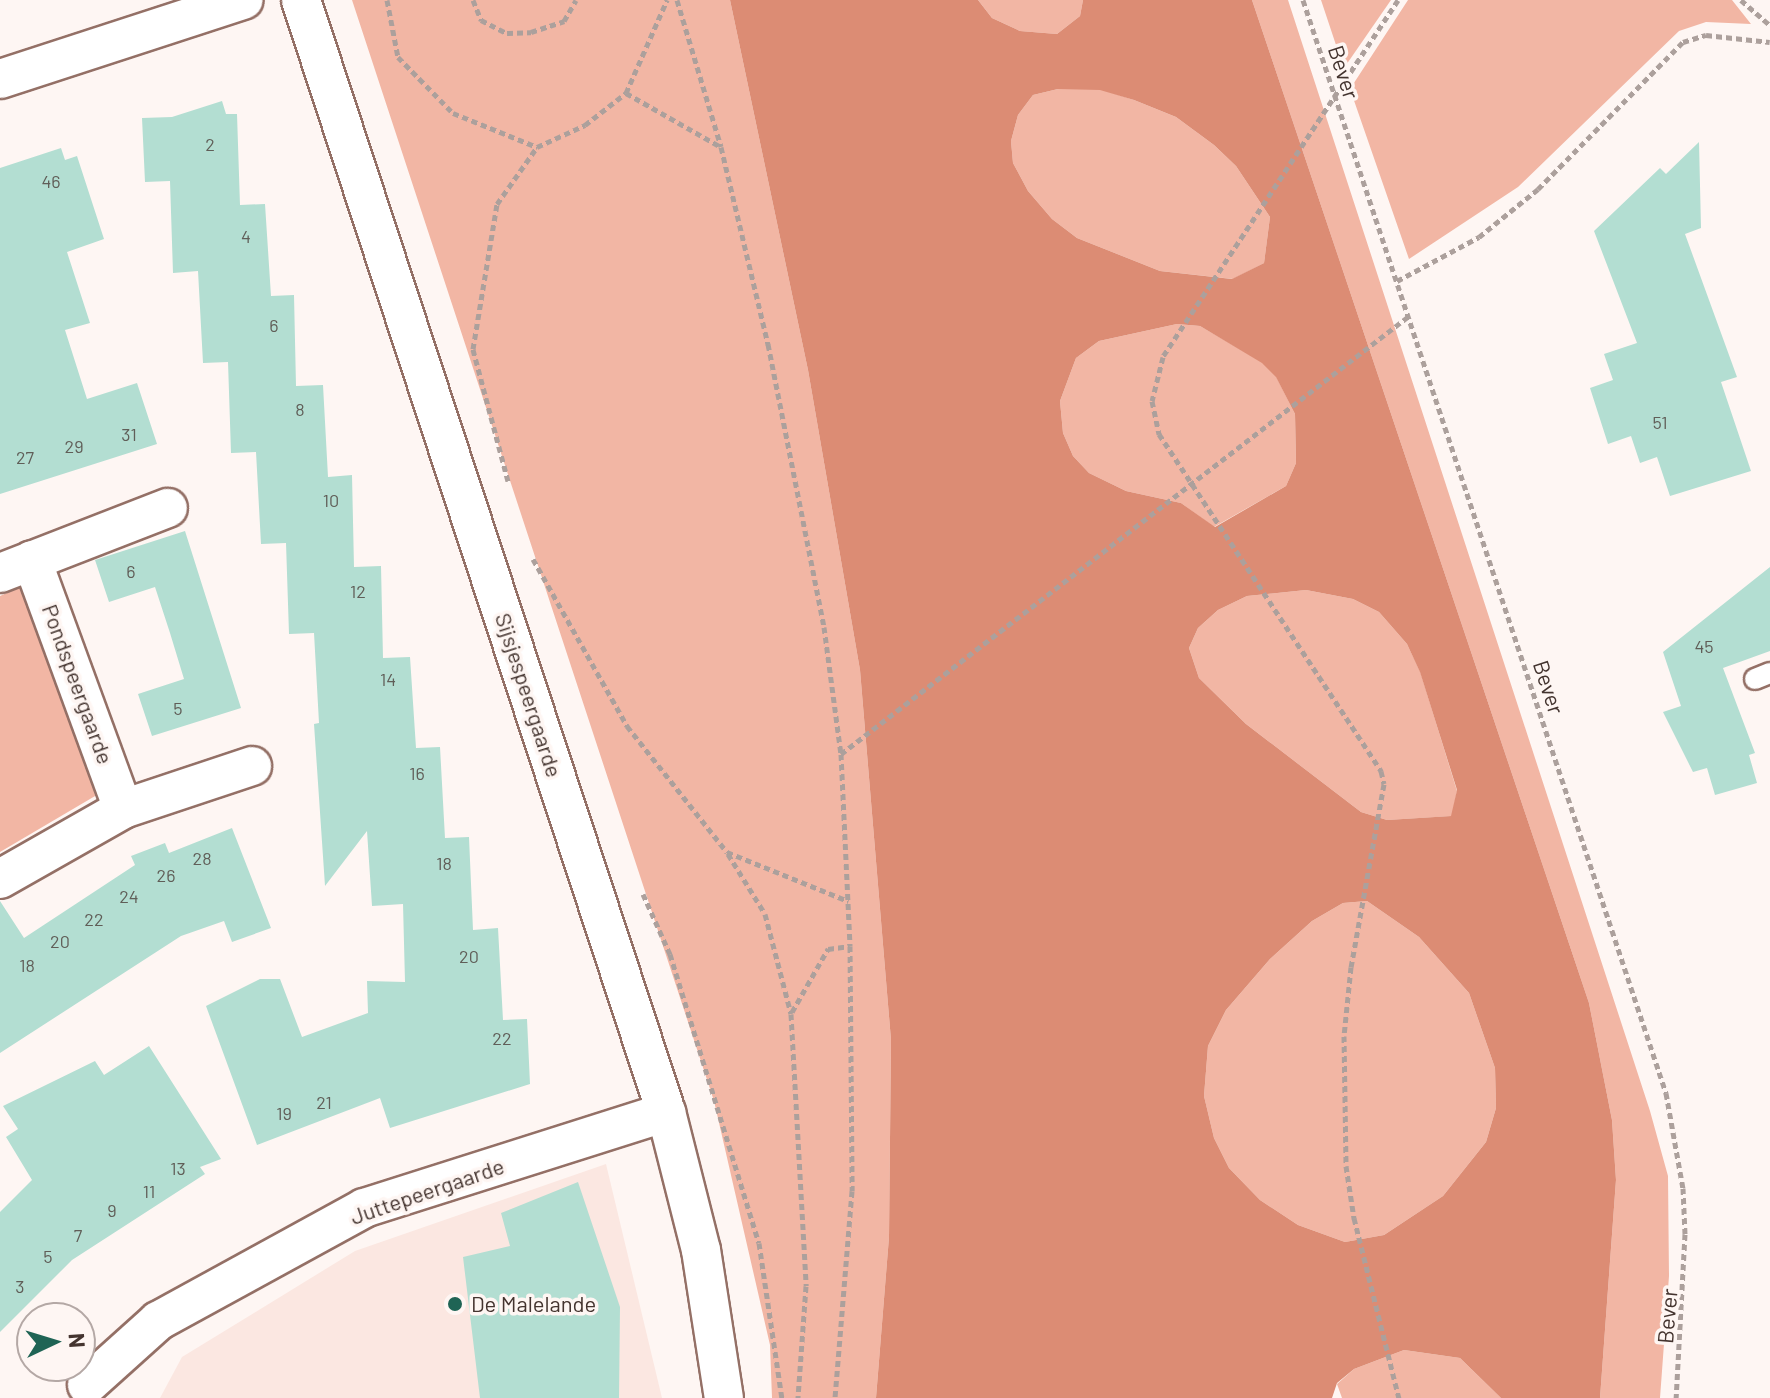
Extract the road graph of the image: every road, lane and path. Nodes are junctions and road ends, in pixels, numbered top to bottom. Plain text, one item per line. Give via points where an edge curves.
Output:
1 (243, 0) edge
2 (301, 0) edge
3 (387, 0) edge
4 (473, 0) edge
5 (576, 0) edge
6 (667, 0) edge
7 (677, 0) edge
8 (1303, 0) edge
9 (1398, 0) edge
10 (1741, 0) edge
11 (1770, 25) edge
12 (1770, 42) edge
13 (0, 79) edge
14 (626, 93) junction
15 (1335, 96) junction
16 (537, 147) junction
17 (721, 147) junction
18 (1397, 281) junction
19 (1409, 316) junction
20 (509, 484) dead end
21 (1191, 486) junction
22 (168, 508) dead end
23 (525, 544) dead end
24 (16, 566) edge
25 (841, 754) junction
26 (252, 766) dead end
27 (123, 809) junction
28 (727, 852) junction
29 (0, 879) edge
30 (848, 901) junction
31 (850, 946) junction
32 (791, 1014) junction
33 (666, 1112) junction
34 (87, 1385) dead end
35 (724, 1398) edge
36 (798, 1398) edge
37 (835, 1398) edge
38 (1399, 1398) edge
39 (1676, 1398) edge

1 - 13 street
2 - 33 street, Sijsjespeergaarde
3 - 16 path via 398,57 453,113
4 - 5 path via 481,20 507,33 564,21
6 - 14 path
7 - 17 path
8 - 15 path, Bever
9 - 15 path
10 - 11 path
12 - 18 path via 1706,35 1683,42 1538,189 1479,237
14 - 16 path via 585,125
14 - 17 path
15 - 18 path, Bever
15 - 21 path via 1163,357 1152,401 1154,417
16 - 20 path via 497,204 473,349
17 - 25 path via 768,344 824,627
18 - 19 path, Bever
19 - 21 path
19 - 39 path, Bever via 1666,1093 1683,1188 1685,1234
21 - 25 path
21 - 38 path via 1381,771 1384,802 1359,912 1344,1036 1346,1166
22 - 24 street
23 - 28 path via 627,726
24 - 27 street, Pondspeergaarde
25 - 30 path
26 - 27 street
27 - 29 street
28 - 30 path
28 - 32 path via 765,914
30 - 31 path
31 - 32 path via 828,949
31 - 37 path via 852,1191
32 - 36 path via 806,1286
33 - 34 street, Juttepeergaarde via 364,1208 158,1321
33 - 35 street, Sijsjespeergaarde via 701,1250

